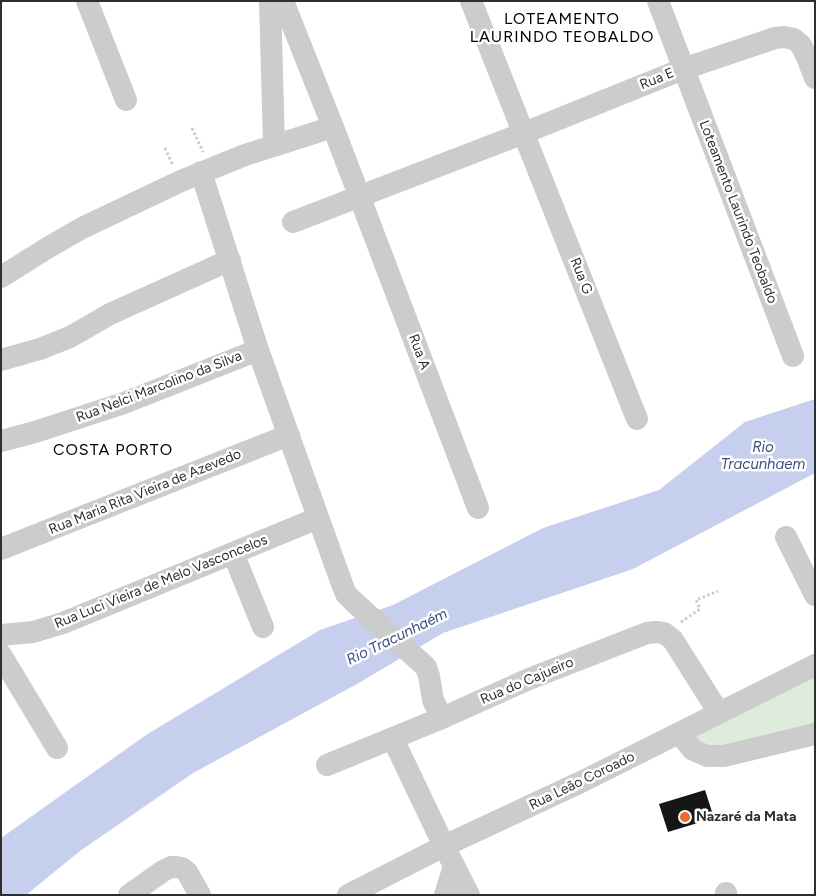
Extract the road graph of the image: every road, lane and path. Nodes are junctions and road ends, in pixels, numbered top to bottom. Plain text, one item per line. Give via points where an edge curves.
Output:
1 (87, 1) edge
2 (270, 1) edge
3 (283, 1) edge
4 (471, 1) edge
5 (658, 1) edge
6 (683, 69) junction
7 (815, 78) edge
8 (126, 100) dead end
9 (332, 127) junction
10 (192, 128) dead end
11 (524, 133) junction
12 (274, 145) junction
13 (202, 172) junction
14 (359, 196) junction
15 (294, 222) dead end
16 (230, 260) junction
17 (1, 277) edge
18 (258, 350) junction
19 (793, 356) dead end
20 (1, 360) edge
21 (637, 418) dead end
22 (289, 436) junction
23 (1, 441) edge
24 (478, 508) dead end
25 (318, 518) junction
26 (786, 537) dead end
27 (1, 549) edge
28 (233, 553) junction
29 (718, 591) dead end
30 (815, 594) edge
31 (263, 627) dead end
32 (664, 633) junction
33 (1, 635) edge
34 (1, 655) edge
35 (815, 665) edge
36 (719, 712) junction
37 (442, 718) junction
38 (679, 733) junction
39 (815, 734) edge
40 (393, 739) junction
41 (57, 748) dead end
42 (327, 765) dead end
43 (444, 846) junction
44 (454, 866) junction
45 (129, 895) edge
46 (200, 895) edge
47 (348, 895) edge
48 (445, 895) edge
49 (469, 895) edge

1 - 8 street
2 - 12 street
3 - 9 street, Rua A
4 - 11 street, Rua G
5 - 6 street, Loteamento Laurindo Teobaldo
6 - 7 street, Rua E via 784,37 794,38 801,45
6 - 11 street, Rua E
6 - 19 street, Loteamento Laurindo Teobaldo
9 - 12 street
9 - 14 street, Rua A
10 - 13 path via 205,155
11 - 14 street, Rua E
11 - 21 street, Rua G
12 - 13 street
13 - 16 street
13 - 17 street via 82,228
14 - 15 street, Rua E
14 - 24 street, Rua A
16 - 18 street
16 - 20 street via 110,314 70,337
18 - 22 street
18 - 23 street, Rua Nelci Marcolino da Silva via 124,403
22 - 25 street
22 - 27 street, Rua Maria Rita Vieira de Azevedo
25 - 28 street, Rua Luci Vieira de Melo Vasconcelos
25 - 37 street via 346,594 426,668 433,700
26 - 30 street
28 - 31 street
28 - 33 street, Rua Luci Vieira de Melo Vasconcelos via 63,623 33,632
29 - 32 path via 696,600 700,609
32 - 36 street via 679,648
32 - 37 street, Rua do Cajueiro via 647,633 625,641
34 - 41 street
35 - 36 street, Rua Leão Coroado
36 - 38 street, Rua Leão Coroado
37 - 40 street, Rua do Cajueiro
38 - 39 street via 693,750 707,756 724,756
38 - 43 street, Rua Leão Coroado
40 - 42 street, Rua do Cajueiro
40 - 43 street
43 - 44 street
43 - 47 street, Rua Leão Coroado
44 - 48 street
44 - 49 street
45 - 46 street via 163,871 176,867 186,872

